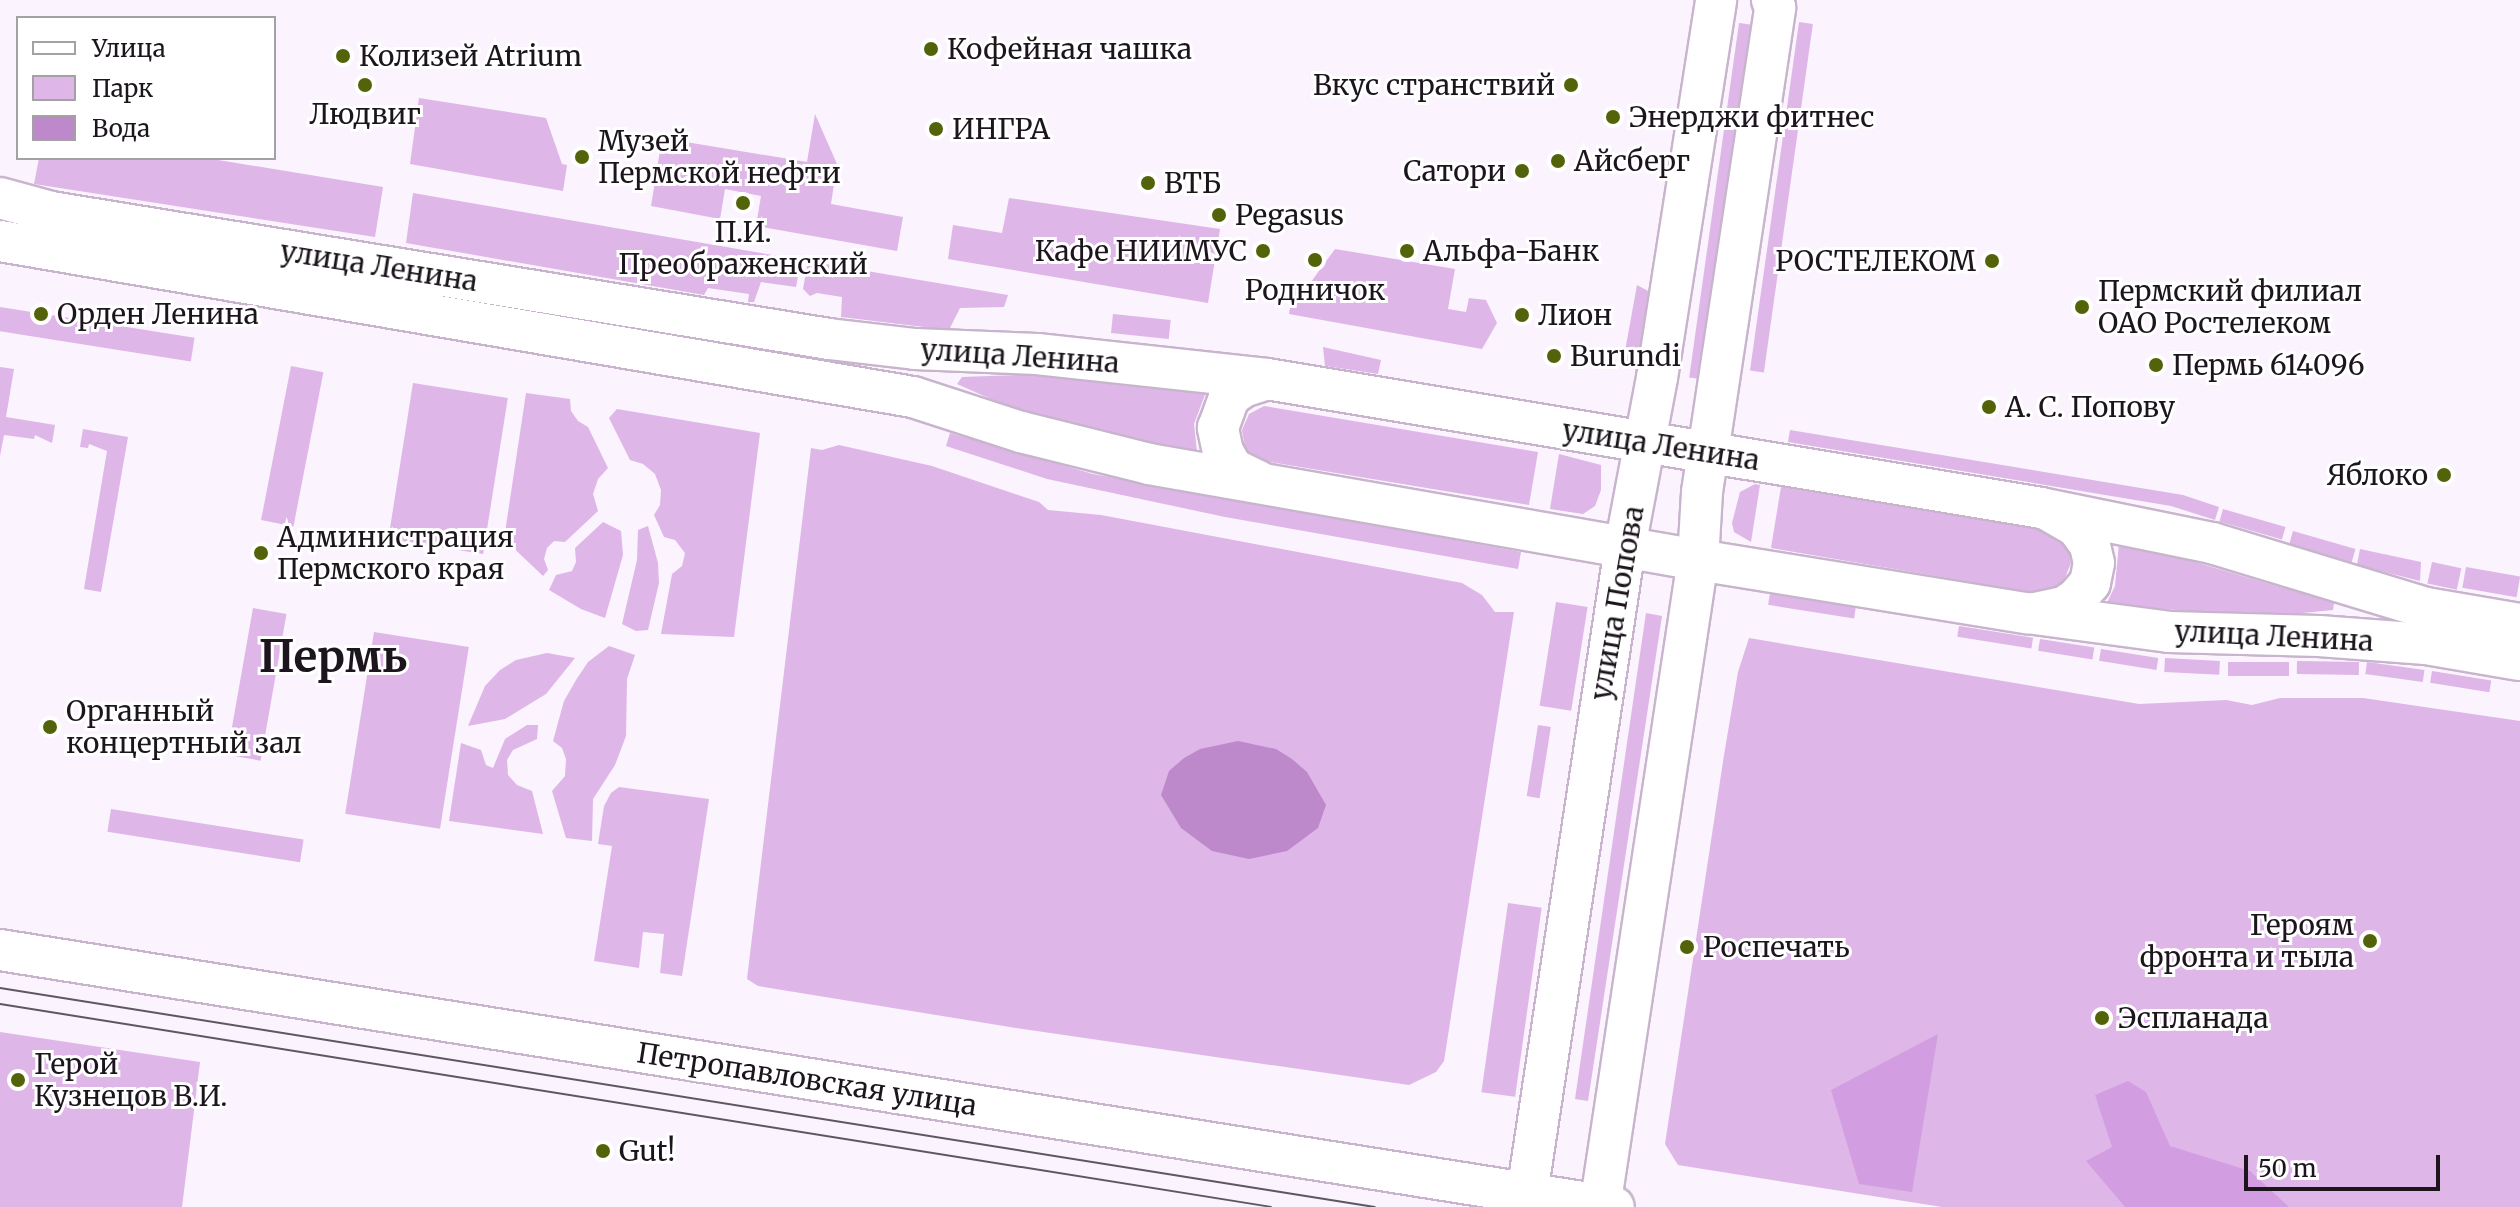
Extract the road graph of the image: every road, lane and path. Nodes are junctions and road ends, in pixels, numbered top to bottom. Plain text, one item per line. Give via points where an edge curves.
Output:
1 (1716, 0) edge
2 (1772, 0) edge
3 (0, 198) edge
4 (0, 241) edge
5 (1267, 379) junction
6 (1645, 444) junction
7 (1708, 453) junction
8 (1258, 481) junction
9 (2041, 508) junction
10 (1625, 547) junction
11 (1698, 560) junction
12 (2027, 613) junction
13 (2520, 624) edge
14 (2520, 660) edge
15 (0, 950) edge
16 (1526, 1200) edge
17 (1605, 1206) edge

1 - 6 main road, улица Попова
2 - 7 main road
3 - 5 main road, улица Ленина via 51,212 829,339 1053,355
4 - 8 main road, улица Ленина via 913,397 1021,432 1149,464
5 - 6 main road, улица Ленина
5 - 8 main road via 1229,397 1218,428 1233,469
6 - 7 main road, улица Ленина
6 - 10 main road, улица Попова
7 - 9 main road, улица Ленина
7 - 11 main road
8 - 10 main road, улица Ленина
9 - 12 main road, улица Ленина via 2077,527 2090,545 2094,563 2090,583 2076,599 2053,611
9 - 13 main road, улица Ленина via 2212,543 2426,608
10 - 11 main road, улица Ленина
10 - 16 main road, улица Попова
11 - 12 main road, улица Ленина
11 - 17 main road
12 - 14 main road, улица Ленина via 2169,632 2426,644
15 - 16 main road, Петропавловская улица
16 - 17 main road, Петропавловская улица

